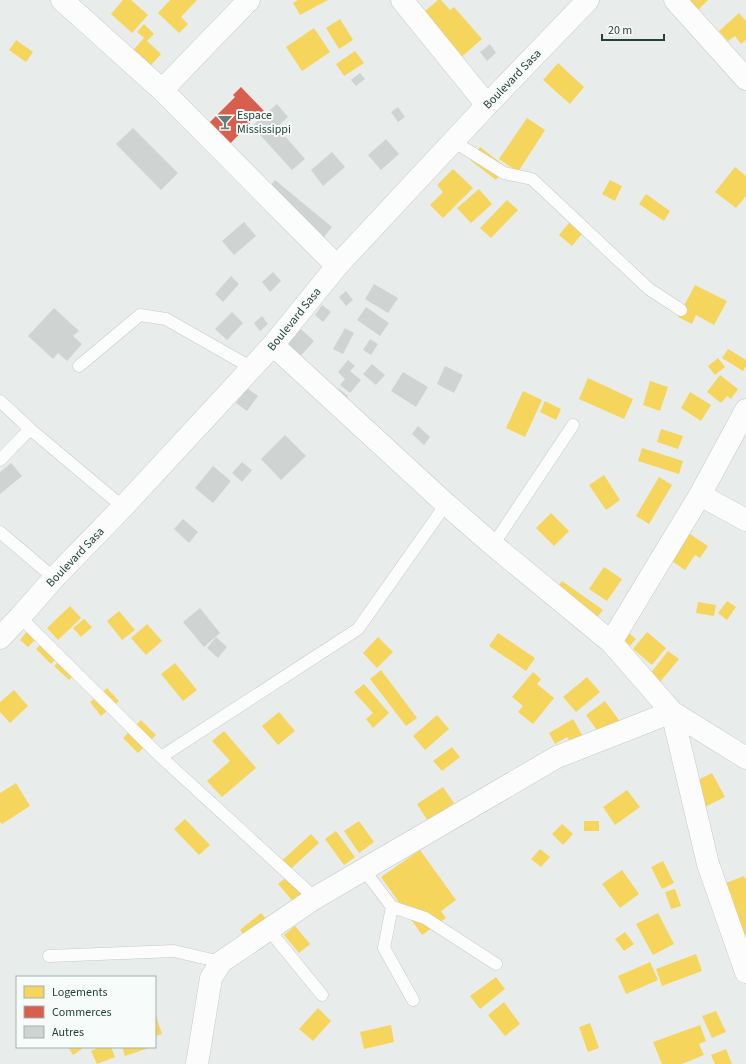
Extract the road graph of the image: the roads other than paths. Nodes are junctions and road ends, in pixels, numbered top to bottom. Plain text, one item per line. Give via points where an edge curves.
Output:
1 (62, 0) edge
2 (249, 0) edge
3 (402, 0) edge
4 (588, 0) edge
5 (675, 0) edge
6 (746, 79) edge
7 (162, 90) junction
8 (487, 105) junction
9 (453, 141) junction
10 (337, 266) junction
11 (681, 310) dead end
12 (273, 345) junction
13 (79, 366) dead end
14 (252, 368) junction
15 (0, 401) edge
16 (746, 410) edge
17 (573, 425) dead end
18 (30, 429) junction
19 (0, 460) edge
20 (700, 495) junction
21 (446, 504) junction
22 (123, 507) junction
23 (746, 520) edge
24 (0, 532) edge
25 (493, 545) junction
26 (54, 578) junction
27 (7, 628) edge
28 (611, 642) junction
29 (672, 712) junction
30 (161, 757) junction
31 (746, 758) edge
32 (364, 870) junction
33 (315, 898) junction
34 (392, 907) junction
35 (269, 930) junction
36 (49, 956) dead end
37 (221, 962) junction
38 (496, 964) dead end
39 (746, 972) edge
40 (322, 995) dead end
41 (413, 1000) dead end
42 (197, 1064) edge

1 - 7 street
2 - 7 street
3 - 8 street
4 - 8 street, Boulevard Sasa
5 - 6 street
7 - 10 street
8 - 9 street, Boulevard Sasa
9 - 10 street, Boulevard Sasa
9 - 11 lane via 504,173 532,179 649,289
10 - 12 street, Boulevard Sasa
12 - 14 street, Boulevard Sasa
12 - 21 street
13 - 14 lane via 140,315 166,319
14 - 22 street, Boulevard Sasa
15 - 18 lane
16 - 20 street
17 - 25 lane
18 - 19 lane
18 - 22 lane
20 - 23 street
20 - 28 street
21 - 25 street
21 - 30 lane via 358,629
22 - 26 street, Boulevard Sasa
24 - 26 lane
25 - 28 street
26 - 27 street, Boulevard Sasa
27 - 30 lane
28 - 29 street
29 - 31 street
29 - 32 street via 558,757
29 - 39 street via 708,864
30 - 33 lane
32 - 33 street
32 - 34 lane
33 - 35 street
34 - 38 lane via 425,918
34 - 41 lane via 384,948
35 - 37 street
35 - 40 lane
36 - 37 lane via 174,951
37 - 42 street via 211,978

